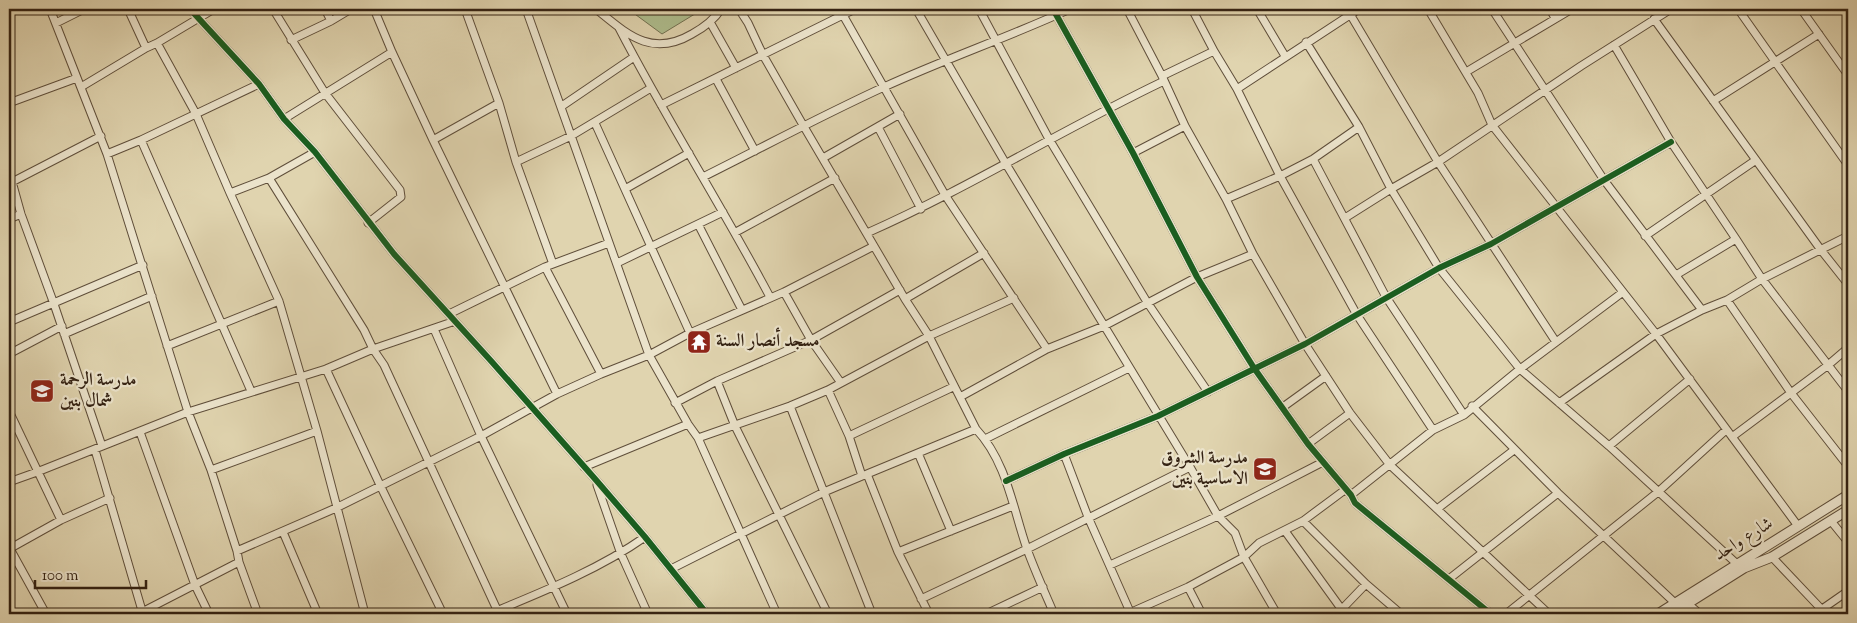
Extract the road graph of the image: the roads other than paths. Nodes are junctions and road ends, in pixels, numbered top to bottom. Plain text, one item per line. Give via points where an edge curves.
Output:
1 (50, 9) edge
2 (84, 9) edge
3 (128, 9) edge
4 (190, 9) edge
5 (214, 9) edge
6 (272, 9) edge
7 (325, 9) edge
8 (351, 9) edge
9 (374, 9) edge
10 (465, 9) edge
11 (526, 9) edge
12 (596, 9) edge
13 (721, 9) edge
14 (739, 9) edge
15 (855, 9) edge
16 (916, 9) edge
17 (979, 9) edge
18 (1070, 9) edge
19 (1127, 9) edge
20 (1192, 9) edge
21 (1257, 9) edge
22 (1359, 9) edge
23 (1428, 9) edge
24 (1492, 9) edge
25 (1550, 9) edge
26 (1572, 9) edge
27 (1670, 9) edge
28 (1738, 9) edge
29 (1801, 9) edge
30 (1054, 12) edge
31 (843, 14) junction
32 (1350, 14) junction
33 (1555, 18) junction
34 (198, 19) junction
35 (1654, 19) junction
36 (331, 21) junction
37 (710, 22) junction
38 (56, 24) junction
39 (619, 28) junction
40 (1819, 34) junction
41 (291, 40) junction
42 (995, 41) junction
43 (1306, 42) junction
44 (157, 43) junction
45 (1513, 43) junction
46 (1614, 45) junction
47 (146, 48) junction
48 (1214, 51) junction
49 (392, 52) junction
50 (763, 55) junction
51 (1285, 56) junction
52 (634, 57) junction
53 (946, 59) junction
54 (1776, 61) junction
55 (736, 68) junction
56 (1466, 72) junction
57 (1848, 75) edge
58 (77, 78) junction
59 (1163, 78) junction
60 (716, 79) junction
61 (259, 84) junction
62 (82, 87) junction
63 (884, 87) junction
64 (651, 88) junction
65 (1237, 89) junction
66 (1545, 89) junction
67 (325, 93) junction
68 (1713, 101) junction
69 (499, 102) junction
70 (9, 103) edge
71 (661, 105) junction
72 (562, 106) junction
73 (1108, 108) junction
74 (196, 114) junction
75 (900, 114) junction
76 (284, 119) junction
77 (595, 123) junction
78 (803, 125) junction
79 (1185, 126) junction
80 (1492, 126) junction
81 (878, 127) junction
82 (1359, 127) junction
83 (101, 136) junction
84 (571, 136) junction
85 (1049, 139) junction
86 (141, 140) junction
87 (433, 140) junction
88 (1671, 142) junction
89 (755, 151) junction
90 (315, 152) junction
91 (689, 153) junction
92 (1133, 153) junction
93 (107, 154) junction
94 (823, 158) junction
95 (1313, 159) junction
96 (1756, 160) junction
97 (516, 162) junction
98 (1438, 162) junction
99 (1006, 164) junction
100 (1848, 165) edge
101 (9, 171) edge
102 (1280, 176) junction
103 (703, 177) junction
104 (269, 178) junction
105 (835, 178) junction
106 (1604, 180) junction
107 (12, 182) junction
108 (625, 189) junction
109 (1390, 189) junction
110 (230, 193) junction
111 (1707, 194) junction
112 (945, 195) junction
113 (1226, 199) junction
114 (1556, 208) junction
115 (921, 209) junction
116 (723, 212) junction
117 (21, 214) junction
118 (1345, 218) junction
119 (9, 219) edge
120 (368, 222) junction
121 (698, 224) junction
122 (736, 232) junction
123 (866, 233) junction
124 (1645, 236) junction
125 (1848, 236) edge
126 (1736, 239) junction
127 (610, 244) junction
128 (1491, 244) junction
129 (874, 246) junction
130 (651, 247) junction
131 (1821, 250) junction
132 (984, 253) junction
133 (1253, 254) junction
134 (617, 263) junction
135 (553, 264) junction
136 (143, 265) junction
137 (545, 267) junction
138 (1439, 268) junction
139 (1676, 275) junction
140 (1197, 277) junction
141 (1762, 279) junction
142 (1848, 284) edge
143 (504, 287) junction
144 (900, 290) junction
145 (784, 292) junction
146 (1623, 292) junction
147 (152, 296) junction
148 (770, 297) junction
149 (1386, 297) junction
150 (1014, 298) junction
151 (905, 299) junction
152 (1727, 300) junction
153 (279, 301) junction
154 (1147, 302) junction
155 (54, 304) junction
156 (742, 310) junction
157 (1702, 310) junction
158 (449, 314) junction
159 (1357, 315) junction
160 (455, 321) junction
161 (9, 322) edge
162 (221, 324) junction
163 (62, 326) junction
164 (1104, 326) junction
165 (434, 329) junction
166 (690, 333) junction
167 (64, 334) junction
168 (1656, 334) junction
169 (929, 336) junction
170 (811, 340) junction
171 (1556, 342) junction
172 (1305, 344) junction
173 (167, 346) junction
174 (1047, 348) junction
175 (1848, 348) edge
176 (373, 349) junction
177 (9, 354) edge
178 (649, 355) junction
179 (1827, 366) junction
180 (1129, 368) junction
181 (1254, 368) junction
182 (326, 369) junction
183 (1520, 369) junction
184 (601, 374) junction
185 (1326, 376) junction
186 (300, 377) junction
187 (1690, 379) junction
188 (717, 381) junction
189 (841, 383) junction
190 (953, 387) junction
191 (828, 390) junction
192 (251, 391) junction
193 (1848, 391) edge
194 (1208, 392) junction
195 (1791, 393) junction
196 (557, 394) junction
197 (960, 397) junction
198 (675, 403) junction
199 (1559, 403) junction
200 (790, 406) junction
201 (1472, 406) junction
202 (1283, 407) junction
203 (532, 408) junction
204 (9, 411) edge
205 (188, 412) junction
206 (1350, 413) junction
207 (1464, 414) junction
208 (1158, 416) junction
209 (688, 424) junction
210 (735, 426) junction
211 (976, 429) junction
212 (1433, 430) junction
213 (1726, 430) junction
214 (140, 432) junction
215 (317, 432) junction
216 (481, 436) junction
217 (849, 436) junction
218 (1732, 437) junction
219 (698, 438) junction
220 (985, 439) junction
221 (1308, 444) junction
222 (102, 446) junction
223 (1609, 446) junction
224 (94, 450) junction
225 (1514, 450) junction
226 (918, 453) junction
227 (1064, 454) junction
228 (429, 462) junction
229 (1323, 462) junction
230 (1390, 465) junction
231 (1848, 466) edge
232 (584, 467) junction
233 (1190, 467) junction
234 (211, 470) junction
235 (37, 472) junction
236 (865, 475) junction
237 (596, 480) junction
238 (1006, 481) junction
239 (9, 482) edge
240 (380, 485) junction
241 (1346, 489) junction
242 (824, 492) junction
243 (1658, 492) junction
244 (1558, 493) junction
245 (1352, 495) junction
246 (1848, 495) edge
247 (110, 498) junction
248 (1013, 506) junction
249 (336, 508) junction
250 (1437, 509) junction
251 (1848, 510) edge
252 (780, 516) junction
253 (1218, 516) junction
254 (1088, 518) junction
255 (61, 520) junction
256 (1303, 521) junction
257 (1831, 521) junction
258 (1798, 526) junction
259 (951, 531) junction
260 (283, 532) junction
261 (1285, 532) junction
262 (741, 535) junction
263 (1603, 536) junction
264 (645, 537) junction
265 (1848, 542) edge
266 (9, 548) edge
267 (1027, 550) junction
268 (237, 551) junction
269 (898, 552) junction
270 (1482, 552) junction
271 (621, 554) junction
272 (1244, 557) junction
273 (1772, 557) junction
274 (239, 562) junction
275 (1737, 564) junction
276 (1110, 565) junction
277 (671, 569) junction
278 (1449, 579) junction
279 (1366, 584) junction
280 (195, 585) junction
281 (554, 586) junction
282 (1043, 587) junction
283 (1188, 587) junction
284 (1848, 591) edge
285 (1529, 597) junction
286 (921, 600) junction
287 (1675, 603) junction
288 (1688, 604) junction
289 (1343, 611) edge
290 (1824, 612) edge
291 (498, 613) edge
292 (46, 614) edge
293 (141, 614) edge
294 (209, 614) edge
295 (258, 614) edge
296 (318, 614) edge
297 (365, 614) edge
298 (443, 614) edge
299 (490, 614) edge
300 (567, 614) edge
301 (648, 614) edge
302 (707, 614) edge
303 (777, 614) edge
304 (828, 614) edge
305 (872, 614) edge
306 (929, 614) edge
307 (986, 614) edge
308 (1054, 614) edge
309 (1129, 614) edge
310 (1202, 614) edge
311 (1277, 614) edge
312 (1401, 614) edge
313 (1491, 614) edge
314 (1506, 614) edge
315 (1549, 614) edge
316 (1658, 614) edge
317 (1671, 614) edge
318 (1700, 614) edge
319 (1815, 614) edge

1 - 38 street
2 - 38 street
3 - 47 street
4 - 34 street
5 - 34 street
6 - 41 street
7 - 36 street
8 - 36 street
9 - 49 street
10 - 69 street
11 - 72 street
12 - 39 street
13 - 37 street
14 - 50 street
15 - 31 street
16 - 53 street
17 - 42 street
18 - 30 street
19 - 59 street
20 - 48 street
21 - 51 street
22 - 32 street
23 - 56 street
24 - 45 street
25 - 33 street
26 - 33 street
27 - 35 street
28 - 54 street
29 - 40 street
30 - 42 street
30 - 73 street
31 - 50 street
31 - 63 street
32 - 43 street
32 - 98 street
33 - 45 street
34 - 44 street
34 - 61 street
35 - 46 street
35 - 68 street
36 - 41 street
37 - 39 street via 668,45 632,37
37 - 55 street
38 - 58 street
39 - 52 street
40 - 54 street
40 - 57 street
41 - 67 street
42 - 53 street
42 - 85 street
43 - 51 street
43 - 82 street
44 - 47 street
44 - 74 street
45 - 56 street
45 - 66 street
46 - 66 street
46 - 88 street
47 - 62 street
48 - 59 street
48 - 65 street
49 - 67 street
49 - 87 street
50 - 55 street
50 - 78 street
51 - 65 street
52 - 64 street
52 - 72 street
53 - 63 street
53 - 99 street
54 - 68 street
54 - 100 street
55 - 60 street
56 - 80 street
58 - 62 street
58 - 70 street
59 - 73 street
59 - 79 street
60 - 71 street
60 - 89 street
61 - 74 street
61 - 76 street
62 - 83 street
63 - 75 street
63 - 78 street
64 - 71 street
64 - 77 street
65 - 102 street
66 - 80 street
66 - 106 street
67 - 76 street
67 - 120 street via 400,190 401,197
68 - 96 street
69 - 87 street
69 - 97 street
71 - 91 street
72 - 84 street
73 - 85 street
73 - 92 street
74 - 86 street
74 - 110 street
75 - 81 street
75 - 112 street
76 - 90 street
77 - 84 street
77 - 108 street
78 - 89 street
78 - 94 street
79 - 92 street
79 - 113 street
80 - 98 street
80 - 114 street
81 - 94 street
81 - 115 street
82 - 95 street
82 - 109 street
83 - 93 street
83 - 107 street
84 - 97 street
84 - 127 street
85 - 99 street
85 - 154 street
86 - 93 street
86 - 162 street
87 - 143 street
88 - 106 street
88 - 111 street
89 - 103 street
90 - 104 street
90 - 120 street
91 - 103 street
91 - 108 street
92 - 140 street
93 - 136 street
94 - 105 street
95 - 102 street
95 - 118 street
96 - 111 street
96 - 131 street
97 - 135 street
98 - 109 street
98 - 128 street
99 - 112 street
99 - 164 street
101 - 107 street
102 - 113 street
102 - 159 street
103 - 116 street
104 - 110 street
104 - 176 street
105 - 122 street
105 - 123 street
106 - 114 street
106 - 124 street
107 - 117 street
108 - 130 street
109 - 118 street
109 - 138 street
110 - 153 street
111 - 124 street
111 - 126 street
112 - 115 street
112 - 132 street
113 - 133 street
114 - 128 street
114 - 146 street
115 - 123 street
116 - 121 street
116 - 122 street
117 - 119 street
117 - 155 street
118 - 149 street
120 - 158 street
121 - 130 street
121 - 156 street
122 - 148 street
123 - 129 street
124 - 139 street
125 - 131 street
126 - 139 street
126 - 141 street
127 - 134 street
127 - 135 street
128 - 138 street
128 - 171 street
129 - 144 street
129 - 145 street
130 - 134 street
130 - 166 street
131 - 141 street
131 - 142 street
132 - 150 street
132 - 151 street
133 - 140 street
133 - 172 street
134 - 178 street
135 - 137 street
136 - 147 street
136 - 155 street
137 - 143 street
137 - 184 street
138 - 149 street
138 - 183 street
139 - 157 street
140 - 154 street
140 - 181 street
141 - 152 street
141 - 179 street
143 - 158 street
143 - 196 street
144 - 151 street
144 - 170 street
145 - 148 street
145 - 170 street
146 - 168 street
146 - 171 street
147 - 167 street
147 - 173 street
148 - 156 street
149 - 159 street
149 - 207 street
150 - 169 street
150 - 174 street
151 - 169 street
152 - 157 street
152 - 195 street
153 - 162 street
153 - 186 street
154 - 164 street
154 - 194 street
155 - 161 street
155 - 163 street
156 - 166 street
157 - 168 street
158 - 160 street
159 - 172 street
159 - 212 street
160 - 165 street
160 - 203 street
162 - 173 street
162 - 192 street
163 - 167 street
163 - 177 street
164 - 174 street
164 - 180 street
165 - 176 street
165 - 216 street
166 - 178 street
167 - 222 street
168 - 187 street
168 - 199 street
169 - 189 street
169 - 190 street
170 - 188 street
170 - 189 street
171 - 183 street
172 - 181 street
172 - 185 street
173 - 205 street
174 - 197 street
175 - 179 street
176 - 182 street
176 - 228 street via 384,365
178 - 184 street
178 - 198 street
179 - 193 street
179 - 195 street
180 - 208 street
180 - 220 street
181 - 194 street
181 - 202 street
182 - 186 street
182 - 240 street
183 - 199 street
183 - 201 street
184 - 196 street
185 - 202 street
185 - 206 street
186 - 192 street
186 - 215 street
187 - 213 street
187 - 223 street
188 - 198 street
188 - 210 street
189 - 191 street
190 - 197 street
190 - 217 street
191 - 200 street
191 - 217 street
192 - 205 street
194 - 208 street
195 - 218 street
195 - 231 street
196 - 203 street
197 - 211 street
198 - 209 street
199 - 223 street
200 - 210 street
200 - 242 street
201 - 207 street
201 - 225 street
202 - 221 street
203 - 216 street
203 - 232 street
204 - 235 street
205 - 214 street
205 - 234 street
206 - 221 street
206 - 230 street
207 - 212 street
208 - 227 street
208 - 233 street
209 - 219 street
209 - 232 street
210 - 219 street
210 - 252 street
211 - 220 street
211 - 226 street
212 - 230 street
213 - 218 street
213 - 243 street
214 - 222 street
214 - 280 street
215 - 234 street
215 - 249 street
216 - 228 street
216 - 281 street
217 - 236 street
218 - 258 street
219 - 262 street
220 - 238 street
221 - 229 street
222 - 224 street
223 - 243 street
224 - 235 street
224 - 247 street
225 - 244 street
225 - 250 street
226 - 236 street
226 - 259 street
227 - 238 street
227 - 254 street
228 - 240 street
228 - 291 street
229 - 241 street
229 - 253 street
230 - 245 street
230 - 250 street
232 - 237 street
233 - 253 street
233 - 254 street
234 - 268 street
235 - 239 street
235 - 255 street
236 - 242 street
236 - 269 street
237 - 264 street
237 - 271 street
238 - 248 street
240 - 249 street
240 - 298 street
241 - 245 street
241 - 256 street
242 - 252 street
242 - 305 street
243 - 263 street
243 - 275 street
244 - 263 street
244 - 270 street
245 - 278 street via 1355,503
246 - 258 street, شارع واحد
247 - 255 street
247 - 293 street
248 - 259 street
248 - 267 street
249 - 260 street
249 - 297 street
250 - 270 street
251 - 257 street, شارع واحد
252 - 262 street
252 - 304 street
253 - 272 street via 1235,533
253 - 276 street
254 - 267 street
254 - 276 street
255 - 266 street
256 - 261 street
256 - 279 street
257 - 265 street
257 - 273 street, شارع واحد
258 - 275 street, شارع واحد
259 - 269 street
260 - 268 street
260 - 296 street
261 - 272 street via 1259,544
261 - 289 street
262 - 277 street
262 - 303 street
263 - 285 street
263 - 287 street
264 - 271 street
264 - 277 street
266 - 292 street
267 - 282 street
267 - 286 street
268 - 274 street
269 - 286 street
270 - 278 street
270 - 285 street
271 - 281 street
271 - 301 street
272 - 283 street
272 - 311 street
273 - 288 street, شارع واحد via 1744,568
273 - 290 street
274 - 280 street
274 - 295 street
275 - 287 street, شارع واحد
276 - 309 street
277 - 302 street
278 - 313 street
279 - 289 street
279 - 312 street
280 - 293 street
280 - 294 street
281 - 291 street
281 - 300 street
282 - 307 street
282 - 308 street
283 - 309 street
283 - 310 street
284 - 290 street
285 - 314 street
285 - 315 street
286 - 306 street
287 - 288 street
287 - 316 street, شارع واحد
288 - 317 street, شارع واحد
288 - 318 street
290 - 319 street
291 - 299 street

